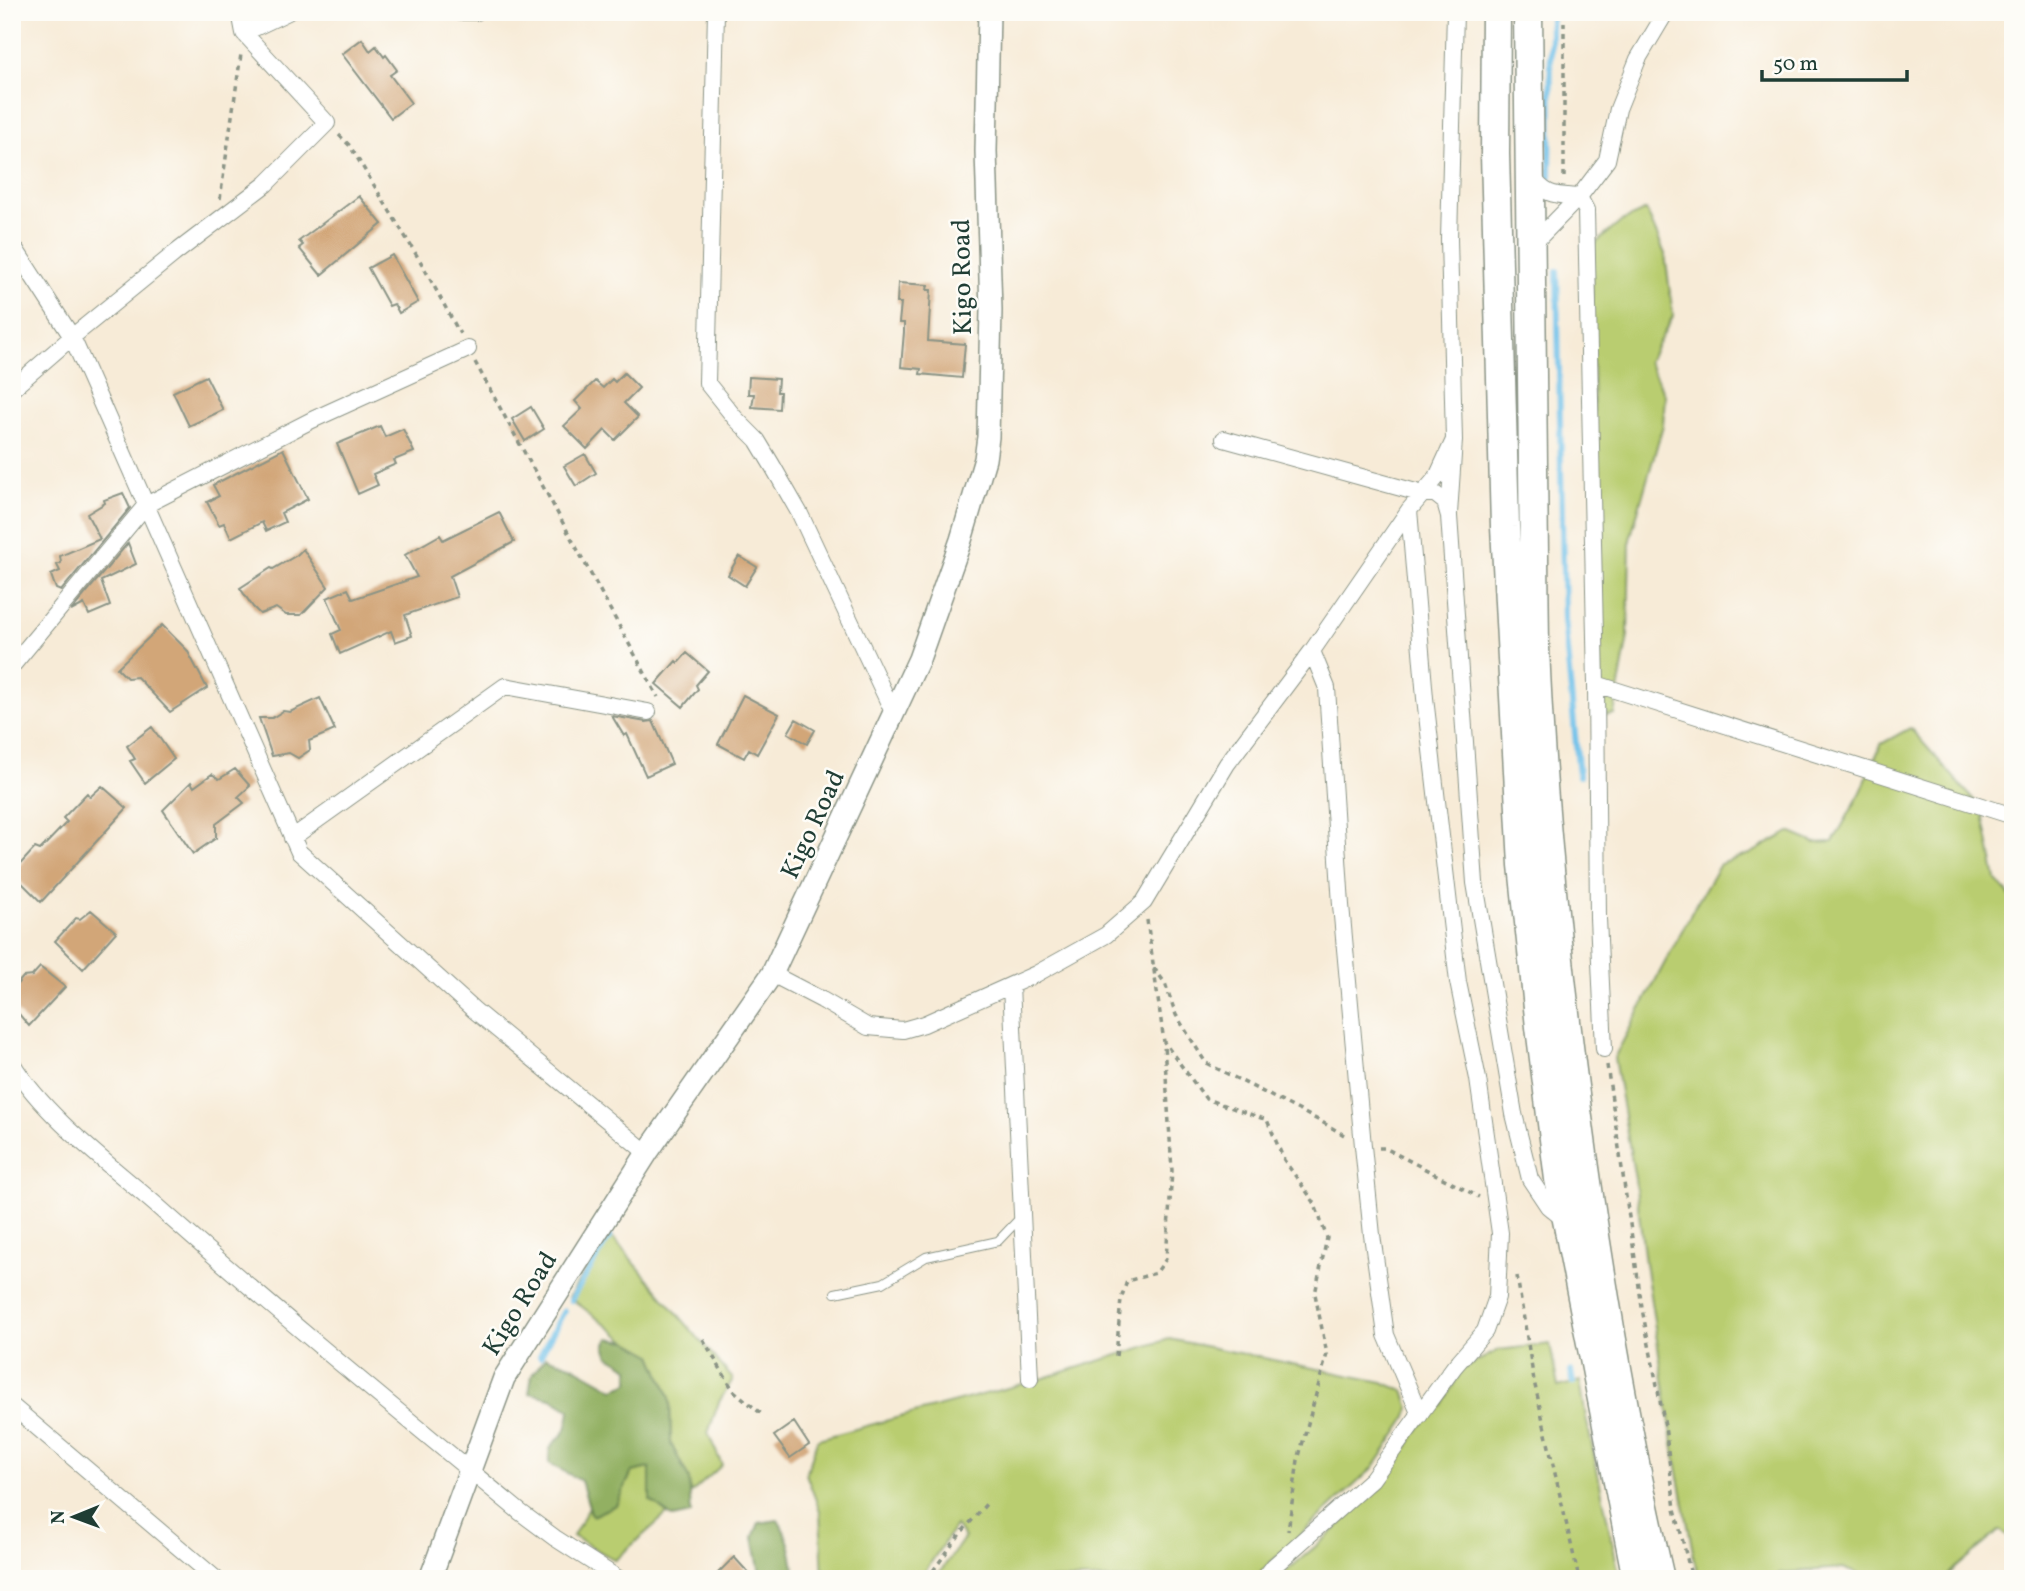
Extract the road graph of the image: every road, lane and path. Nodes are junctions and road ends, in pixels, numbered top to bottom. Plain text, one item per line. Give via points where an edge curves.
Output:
1 (240, 12) edge
2 (288, 12) edge
3 (460, 12) edge
4 (477, 12) edge
5 (716, 12) edge
6 (989, 12) edge
7 (1455, 12) edge
8 (1496, 12) edge
9 (1528, 12) edge
10 (1564, 12) edge
11 (1666, 12) edge
12 (244, 33) junction
13 (327, 123) junction
14 (1530, 174) junction
15 (1572, 197) junction
16 (217, 221) junction
17 (12, 244) edge
18 (1530, 247) junction
19 (72, 337) junction
20 (468, 349) junction
21 (12, 389) edge
22 (1224, 439) dead end
23 (1454, 440) junction
24 (1423, 495) junction
25 (146, 505) junction
26 (1409, 510) junction
27 (1449, 516) junction
28 (1312, 651) junction
29 (12, 666) edge
30 (1596, 684) junction
31 (659, 699) dead end
32 (648, 712) dead end
33 (894, 714) junction
34 (2013, 816) edge
35 (292, 838) junction
36 (1144, 902) junction
37 (1154, 968) junction
38 (772, 974) junction
39 (1011, 986) junction
40 (1164, 1042) junction
41 (1604, 1049) joint
42 (12, 1063) edge
43 (1363, 1146) junction
44 (647, 1153) junction
45 (1496, 1206) junction
46 (1022, 1215) junction
47 (1568, 1223) junction
48 (1516, 1266) dead end
49 (835, 1293) dead end
50 (703, 1339) dead end
51 (1116, 1356) dead end
52 (1030, 1379) dead end
53 (12, 1406) edge
54 (1420, 1415) junction
55 (764, 1416) dead end
56 (470, 1471) junction
57 (988, 1502) dead end
58 (1285, 1558) junction
59 (216, 1579) edge
60 (430, 1579) edge
61 (619, 1579) edge
62 (927, 1579) edge
63 (1264, 1579) edge
64 (1579, 1579) edge
65 (1637, 1579) edge
66 (1660, 1579) edge
67 (1692, 1579) edge

1 - 12 street
2 - 12 street
3 - 4 street
5 - 33 street via 706,383 757,440 772,464
6 - 33 street, Kigo Road via 987,448 961,540 919,659
7 - 23 street via 1450,239
8 - 47 highway via 1505,527 1522,865 1539,1027
9 - 14 highway
10 - 15 path
11 - 15 street via 1638,60 1618,109 1607,160
12 - 13 street
12 - 16 path
13 - 16 street via 266,184
13 - 20 path via 350,146
14 - 15 street via 1550,195
14 - 18 highway
15 - 18 street
15 - 30 street via 1586,210
16 - 19 street
17 - 19 street
18 - 66 highway via 1535,647 1559,971 1606,1308
19 - 21 street
19 - 25 street
20 - 25 street via 312,420
20 - 31 path
22 - 24 street
23 - 24 street
23 - 27 street
24 - 26 street
24 - 27 street via 1435,494 1445,502
25 - 29 street
25 - 35 street
26 - 28 street
26 - 45 street via 1425,698 1457,969
27 - 47 street via 1475,883 1511,1100 1530,1179 1548,1206
28 - 36 street via 1227,764
28 - 43 street via 1327,688
30 - 34 street
30 - 41 street
32 - 35 street via 505,686
33 - 38 street, Kigo Road
35 - 44 street via 299,852 474,1010
36 - 37 path
36 - 39 street via 1106,935
37 - 40 path
37 - 43 path via 1206,1063
38 - 39 street via 869,1027 892,1030 923,1024
38 - 44 street, Kigo Road
39 - 46 street
40 - 51 path via 1172,1171 1166,1259 1156,1273 1127,1281
40 - 58 path via 1206,1099 1267,1119 1284,1160 1314,1202 1327,1238 1315,1294 1327,1354 1298,1460
41 - 67 path via 1675,1509
42 - 56 street via 52,1113 205,1249
43 - 45 path via 1385,1149
43 - 54 street via 1386,1335
44 - 56 street, Kigo Road via 504,1378
45 - 54 street via 1500,1233 1497,1297 1485,1331
46 - 49 lane via 998,1241 926,1257 883,1283
46 - 52 street
47 - 65 highway
48 - 64 path via 1534,1381
50 - 55 path via 733,1390
53 - 59 street
54 - 58 street via 1372,1479
56 - 60 street, Kigo Road
56 - 61 street via 546,1532
57 - 62 path
58 - 63 street

